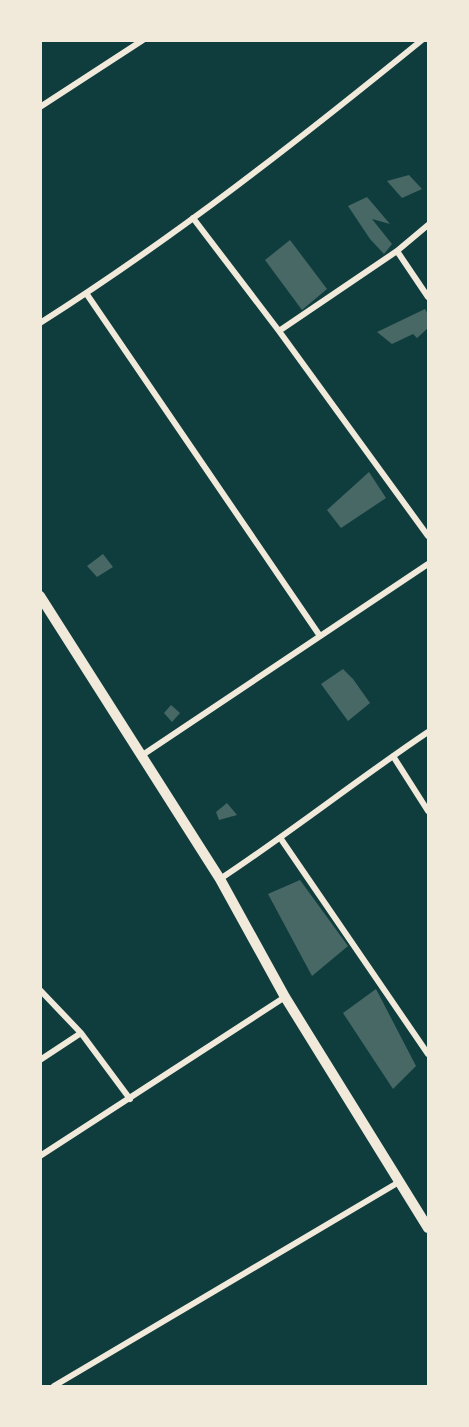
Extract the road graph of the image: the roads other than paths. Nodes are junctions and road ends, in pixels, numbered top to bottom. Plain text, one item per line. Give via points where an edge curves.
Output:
1 (143, 40) edge
2 (422, 40) edge
3 (40, 107) edge
4 (193, 218) junction
5 (429, 225) edge
6 (397, 251) junction
7 (86, 293) junction
8 (429, 297) edge
9 (40, 323) edge
10 (279, 331) junction
11 (429, 536) edge
12 (429, 564) edge
13 (40, 596) edge
14 (320, 636) junction
15 (429, 732) edge
16 (141, 756) junction
17 (393, 756) junction
18 (429, 811) edge
19 (280, 839) junction
20 (220, 879) junction
21 (40, 990) edge
22 (285, 997) junction
23 (81, 1033) junction
24 (429, 1054) edge
25 (40, 1060) edge
26 (130, 1099) junction
27 (40, 1156) edge
28 (399, 1182) junction
29 (429, 1228) edge
30 (54, 1386) edge

1 - 3 street
2 - 4 street
4 - 7 street
4 - 10 street
5 - 6 street
6 - 8 street
6 - 10 street
7 - 9 street
7 - 14 street
10 - 11 street
12 - 14 street
13 - 16 street
14 - 16 street
15 - 17 street
16 - 20 street
17 - 18 street
17 - 19 street
19 - 20 street
19 - 24 street
20 - 22 street
21 - 23 street
22 - 26 street
22 - 28 street
23 - 25 street
23 - 26 street
26 - 27 street
28 - 29 street
28 - 30 street

